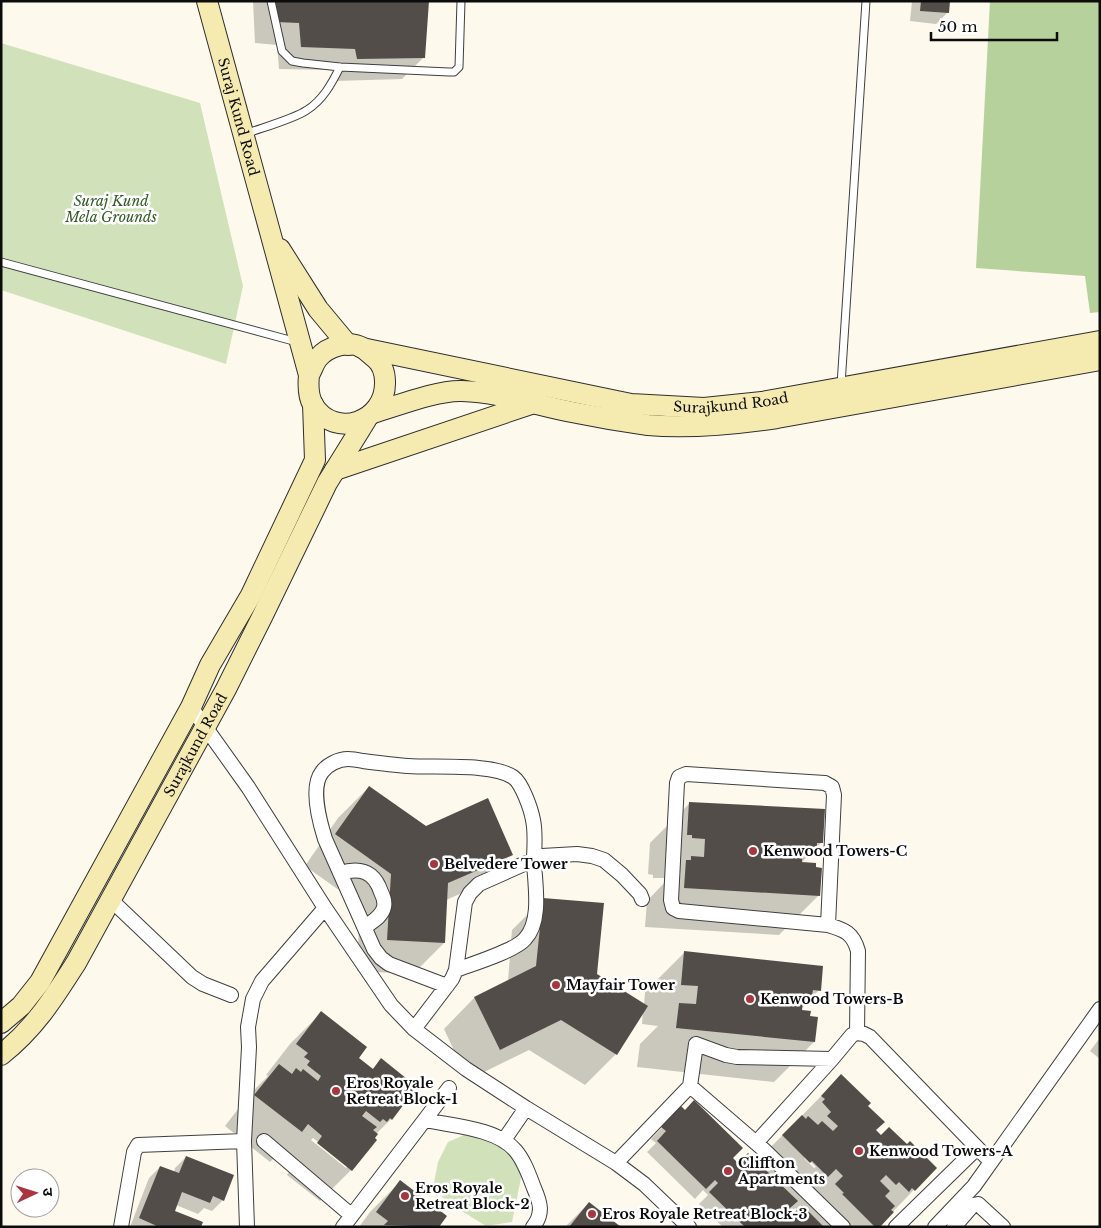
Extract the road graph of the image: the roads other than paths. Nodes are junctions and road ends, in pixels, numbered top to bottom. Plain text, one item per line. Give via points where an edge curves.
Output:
1 (271, 1) edge
2 (461, 1) edge
3 (866, 1) edge
4 (209, 2) edge
5 (340, 66) junction
6 (243, 135) junction
7 (269, 233) junction
8 (1, 262) edge
9 (1100, 341) edge
10 (300, 342) junction
11 (355, 346) junction
12 (1100, 360) edge
13 (309, 375) junction
14 (841, 397) junction
15 (534, 403) junction
16 (313, 404) junction
17 (370, 416) junction
18 (335, 470) junction
19 (191, 708) junction
20 (204, 728) junction
21 (534, 860) junction
22 (340, 873) junction
23 (110, 899) junction
24 (642, 899) dead end
25 (325, 908) junction
26 (828, 925) junction
27 (365, 927) junction
28 (456, 970) junction
29 (447, 986) junction
30 (231, 995) dead end
31 (1100, 1009) edge
32 (1, 1023) edge
33 (414, 1029) junction
34 (857, 1033) junction
35 (1, 1055) edge
36 (832, 1059) junction
37 (690, 1086) junction
38 (449, 1088) dead end
39 (526, 1108) junction
40 (425, 1120) junction
41 (504, 1140) junction
42 (244, 1141) junction
43 (264, 1141) dead end
44 (756, 1143) junction
45 (977, 1148) junction
46 (991, 1162) junction
47 (616, 1163) junction
48 (351, 1215) junction
49 (121, 1227) edge
50 (246, 1227) edge
51 (342, 1227) edge
52 (534, 1227) edge
53 (689, 1227) edge
54 (843, 1227) edge
55 (896, 1227) edge
56 (935, 1227) edge
57 (954, 1227) edge
58 (1003, 1227) edge

1 - 5 lane via 285,55 292,61
2 - 5 lane via 459,67 454,72
3 - 14 lane
4 - 6 main road, Suraj Kund Road
5 - 6 lane via 322,96 306,112
6 - 7 main road, Suraj Kund Road
7 - 10 main road, Suraj Kund Road
7 - 11 main road via 318,309
8 - 10 lane
9 - 14 main road, Surajkund Road
10 - 13 main road, Suraj Kund Road
11 - 13 main road via 336,346 325,351
11 - 14 main road, Surajkund Road via 639,405 704,408
11 - 17 main road via 379,362 385,375 386,391
12 - 14 main road, Surajkund Road
13 - 16 main road via 308,389
14 - 15 main road, Surajkund Road via 777,418 675,426 615,420
15 - 17 main road, Surajkund Road via 460,390 423,398
15 - 18 main road
16 - 17 main road via 330,420 354,423
16 - 19 main road, Surajkund Road via 315,460 251,595 210,666
17 - 18 main road, Surajkund Road
18 - 20 main road, Surajkund Road
19 - 20 street
19 - 32 main road, Surajkund Road via 40,982 21,1006
20 - 23 main road, Surajkund Road
20 - 25 street via 248,787
21 - 22 street via 533,818 520,784 514,777 483,769 347,759 333,762 320,773 316,789 324,839
21 - 24 street via 542,856 577,854 604,860
21 - 28 street via 479,884 470,893 464,902
21 - 28 street via 536,901 533,925 525,940
22 - 27 street
22 - 27 street via 362,870 378,882 384,907 378,917
23 - 30 street via 192,977
23 - 35 main road, Surajkund Road via 55,997 36,1022
25 - 33 street via 391,1005
25 - 42 street via 262,981 253,999 248,1027
26 - 26 street via 832,787 825,783 679,776 670,900 673,908
26 - 34 street via 845,930 856,942
27 - 29 street via 374,949 389,964
28 - 29 street
29 - 33 street
31 - 46 street
33 - 39 street via 466,1069
34 - 36 street
34 - 45 street via 870,1037
36 - 37 street via 726,1055 696,1044
36 - 44 street
37 - 44 street
37 - 47 street
38 - 40 street
39 - 41 street
39 - 47 street
40 - 41 street via 491,1134
40 - 48 street
41 - 52 street via 523,1161 540,1203 541,1212
42 - 49 street via 138,1145
42 - 50 street
43 - 48 street
44 - 54 street
45 - 46 street
45 - 55 street
46 - 56 street via 974,1186
47 - 53 street via 644,1184
48 - 51 street
57 - 58 street via 973,1205 978,1204

